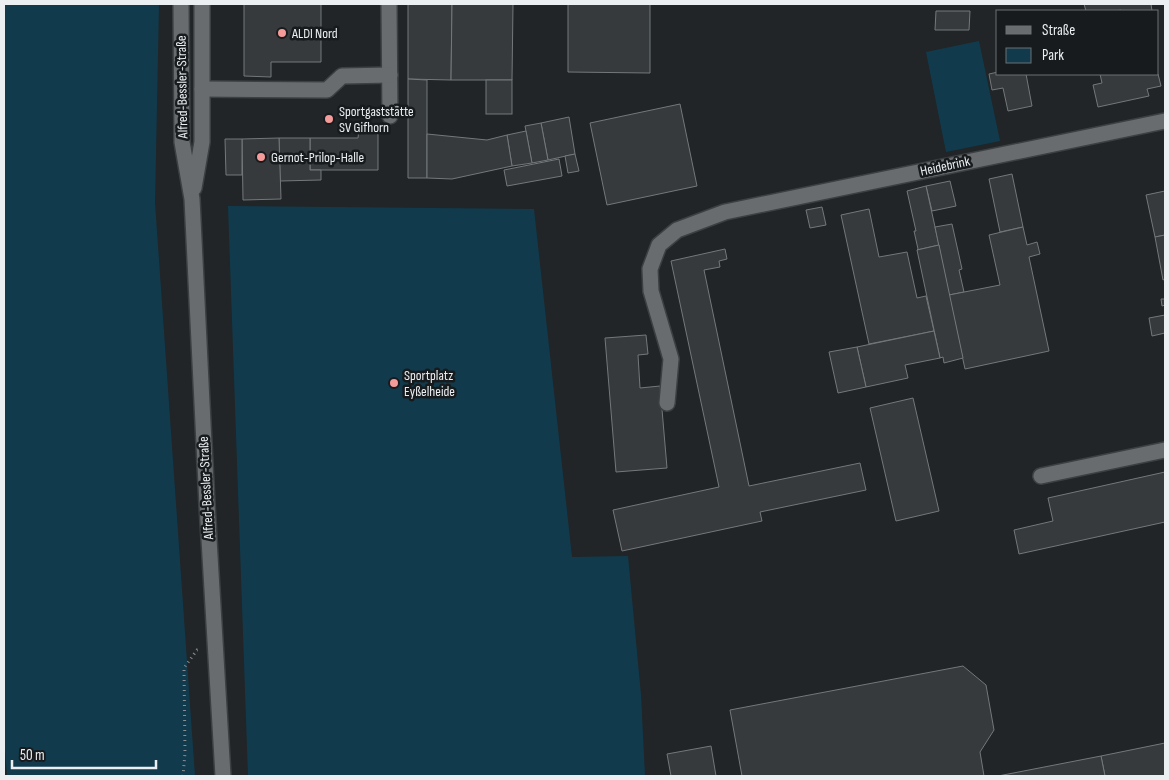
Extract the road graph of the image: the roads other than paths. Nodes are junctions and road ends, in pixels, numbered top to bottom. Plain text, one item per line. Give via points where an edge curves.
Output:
1 (181, 4) edge
2 (202, 4) edge
3 (389, 4) edge
4 (390, 74) junction
5 (202, 89) junction
6 (390, 116) dead end
7 (1165, 121) edge
8 (192, 199) junction
9 (667, 403) dead end
10 (1165, 450) edge
11 (1040, 476) dead end
12 (223, 776) edge

1 - 8 street, Alfred-Bessler-Straße via 182,142
2 - 5 street, Alfred-Bessler-Straße
3 - 4 street
4 - 5 street via 342,76 327,90
4 - 6 street
5 - 8 street, Alfred-Bessler-Straße via 202,142
7 - 9 street, Heidebrink via 725,212 677,230 659,245 650,268 651,291 671,359
8 - 12 street, Alfred-Bessler-Straße
10 - 11 street

